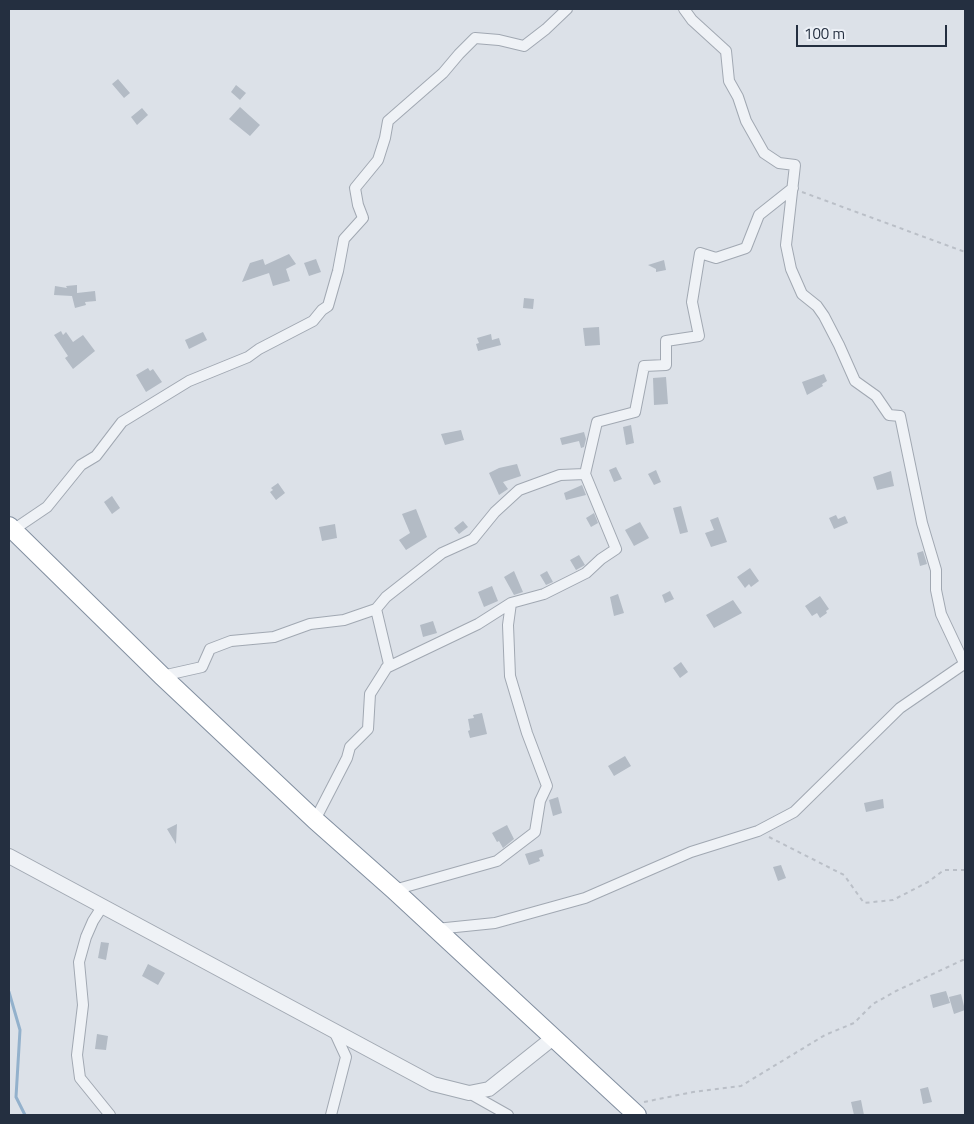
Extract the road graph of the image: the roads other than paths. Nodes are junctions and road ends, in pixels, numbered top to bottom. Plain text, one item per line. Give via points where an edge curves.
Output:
1 (567, 9) edge
2 (684, 9) edge
3 (793, 188) junction
4 (585, 474) junction
5 (11, 528) edge
6 (511, 603) junction
7 (376, 609) junction
8 (965, 664) edge
9 (386, 668) junction
10 (162, 676) junction
11 (315, 820) junction
12 (9, 856) edge
13 (394, 890) junction
14 (102, 907) junction
15 (435, 929) junction
16 (334, 1031) junction
17 (553, 1038) junction
18 (469, 1093) junction
19 (632, 1111) edge
20 (110, 1115) edge
21 (331, 1115) edge
22 (508, 1115) edge

1 - 5 street via 524,46 475,38 442,73 388,121 378,160 355,188 363,218 344,239 328,306 313,321 248,357 189,381 122,422 96,456 81,464 48,508
2 - 3 street via 726,51 729,80 746,121 764,153 779,163 795,166
3 - 4 street via 759,215 746,248 716,258 700,253 692,302 698,336 666,341 666,365 644,366 635,412 597,422
3 - 8 street via 786,245 791,269 802,294 824,316 855,381 876,396 889,415 900,416 922,523 936,570 941,614
4 - 6 street via 616,549 586,573 544,594
4 - 7 street via 560,475 518,490 494,512 473,539 442,553 386,596
5 - 10 highway
6 - 9 street via 478,624
6 - 13 street via 508,625 510,676 546,786 535,832 497,861
7 - 9 street via 389,664
7 - 10 street via 344,620 310,624 274,637 231,640 210,650 202,667
8 - 15 street via 900,708 794,812 758,831 691,852 585,898 495,923
9 - 11 street via 370,694 368,729 350,747
10 - 11 highway
11 - 13 highway
12 - 14 street
13 - 15 highway
14 - 16 street
14 - 20 street via 86,937 79,962 83,1005 77,1055 80,1078
15 - 17 highway
16 - 18 street via 433,1084
16 - 21 street via 346,1057
17 - 18 street via 488,1089
17 - 19 highway
18 - 22 street

